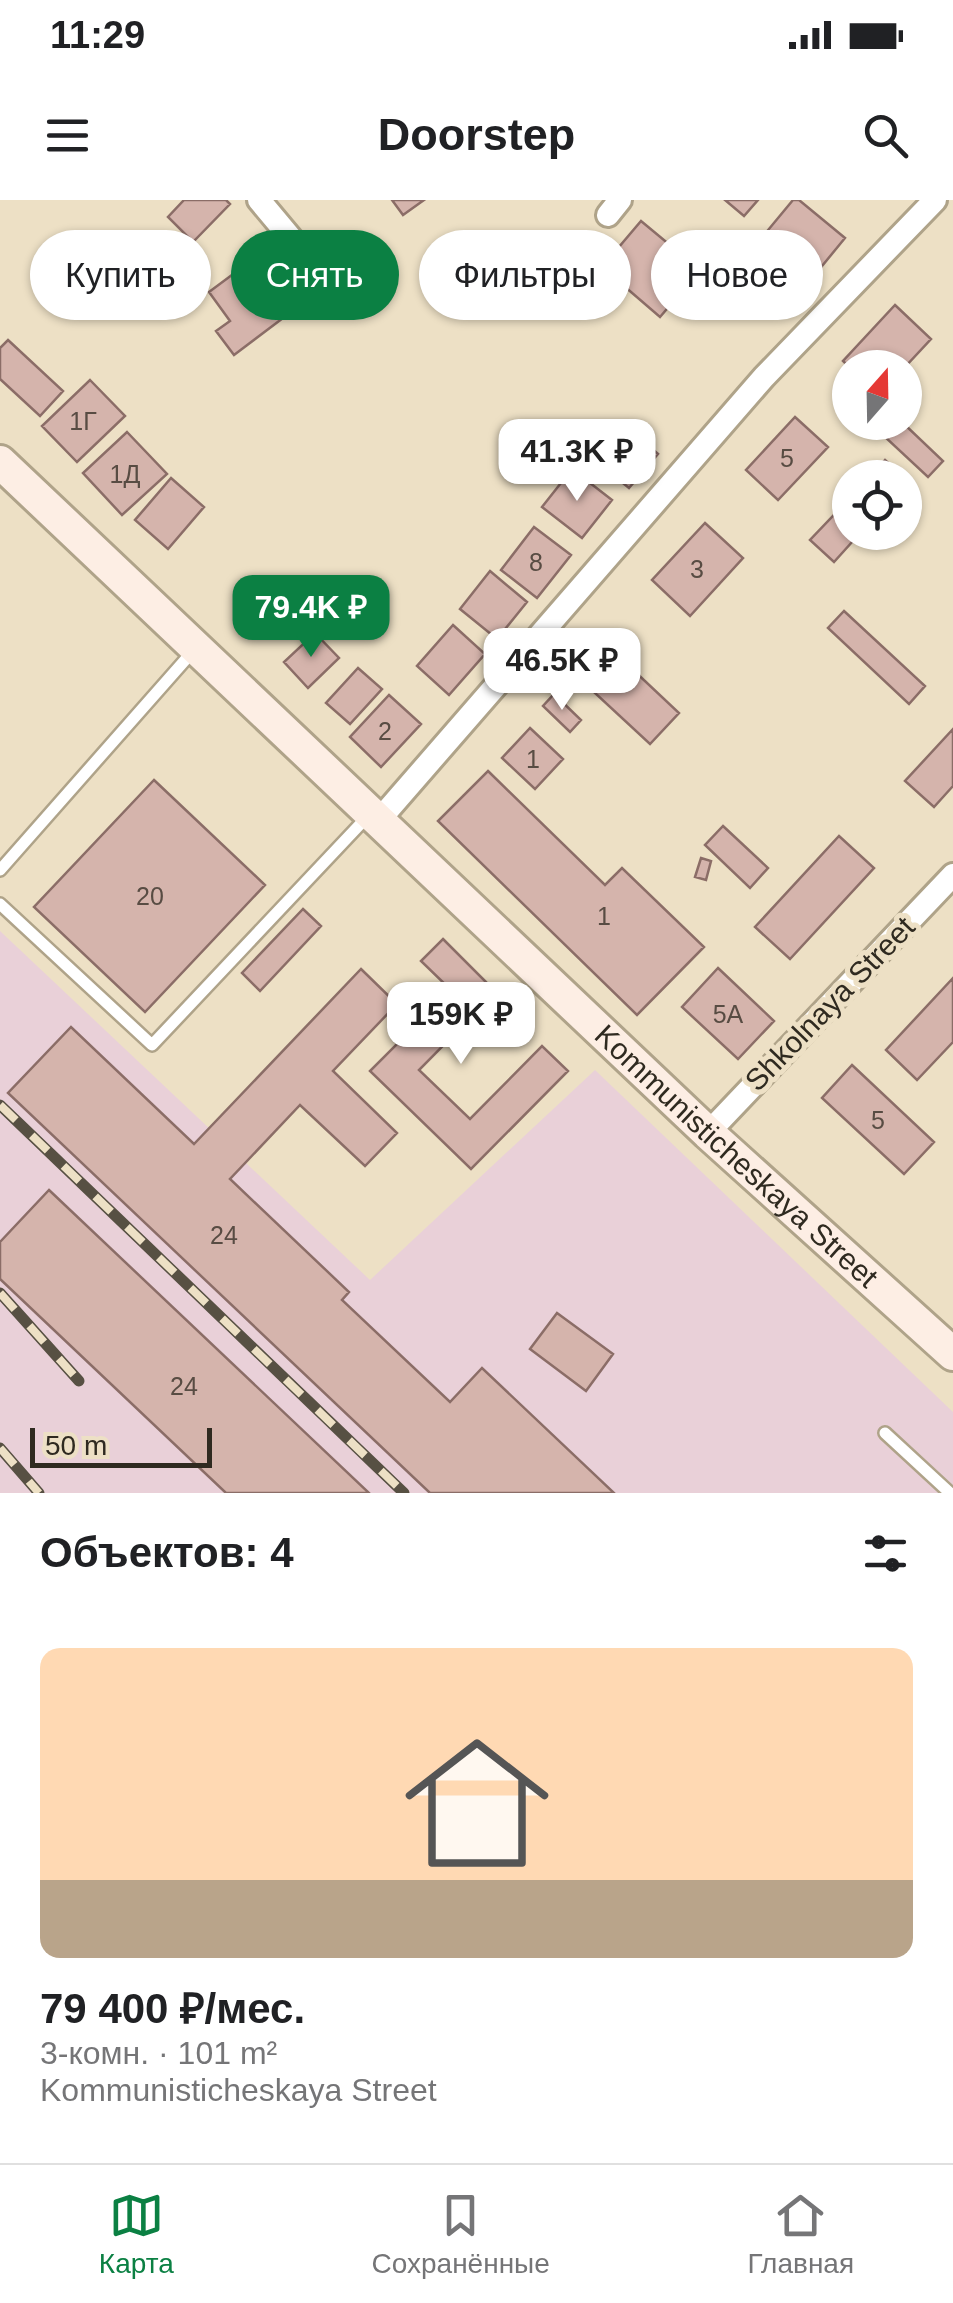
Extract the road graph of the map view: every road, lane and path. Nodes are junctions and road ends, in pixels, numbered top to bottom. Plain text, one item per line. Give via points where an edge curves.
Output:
1 (259, 200) edge
2 (936, 200) edge
3 (284, 230) edge
4 (0, 462) edge
5 (196, 646) junction
6 (376, 815) junction
7 (0, 870) edge
8 (953, 875) edge
9 (0, 904) edge
10 (708, 1133) junction
11 (953, 1354) edge
12 (884, 1433) dead end
13 (950, 1493) edge

1 - 3 street
2 - 6 street via 764,377
4 - 5 street, Kommunisticheskaya Street
5 - 6 street, Kommunisticheskaya Street
5 - 7 lane
6 - 9 lane via 152,1045
6 - 10 street, Kommunisticheskaya Street
8 - 10 street, Shkolnaya Street
10 - 11 street, Kommunisticheskaya Street
12 - 13 lane

